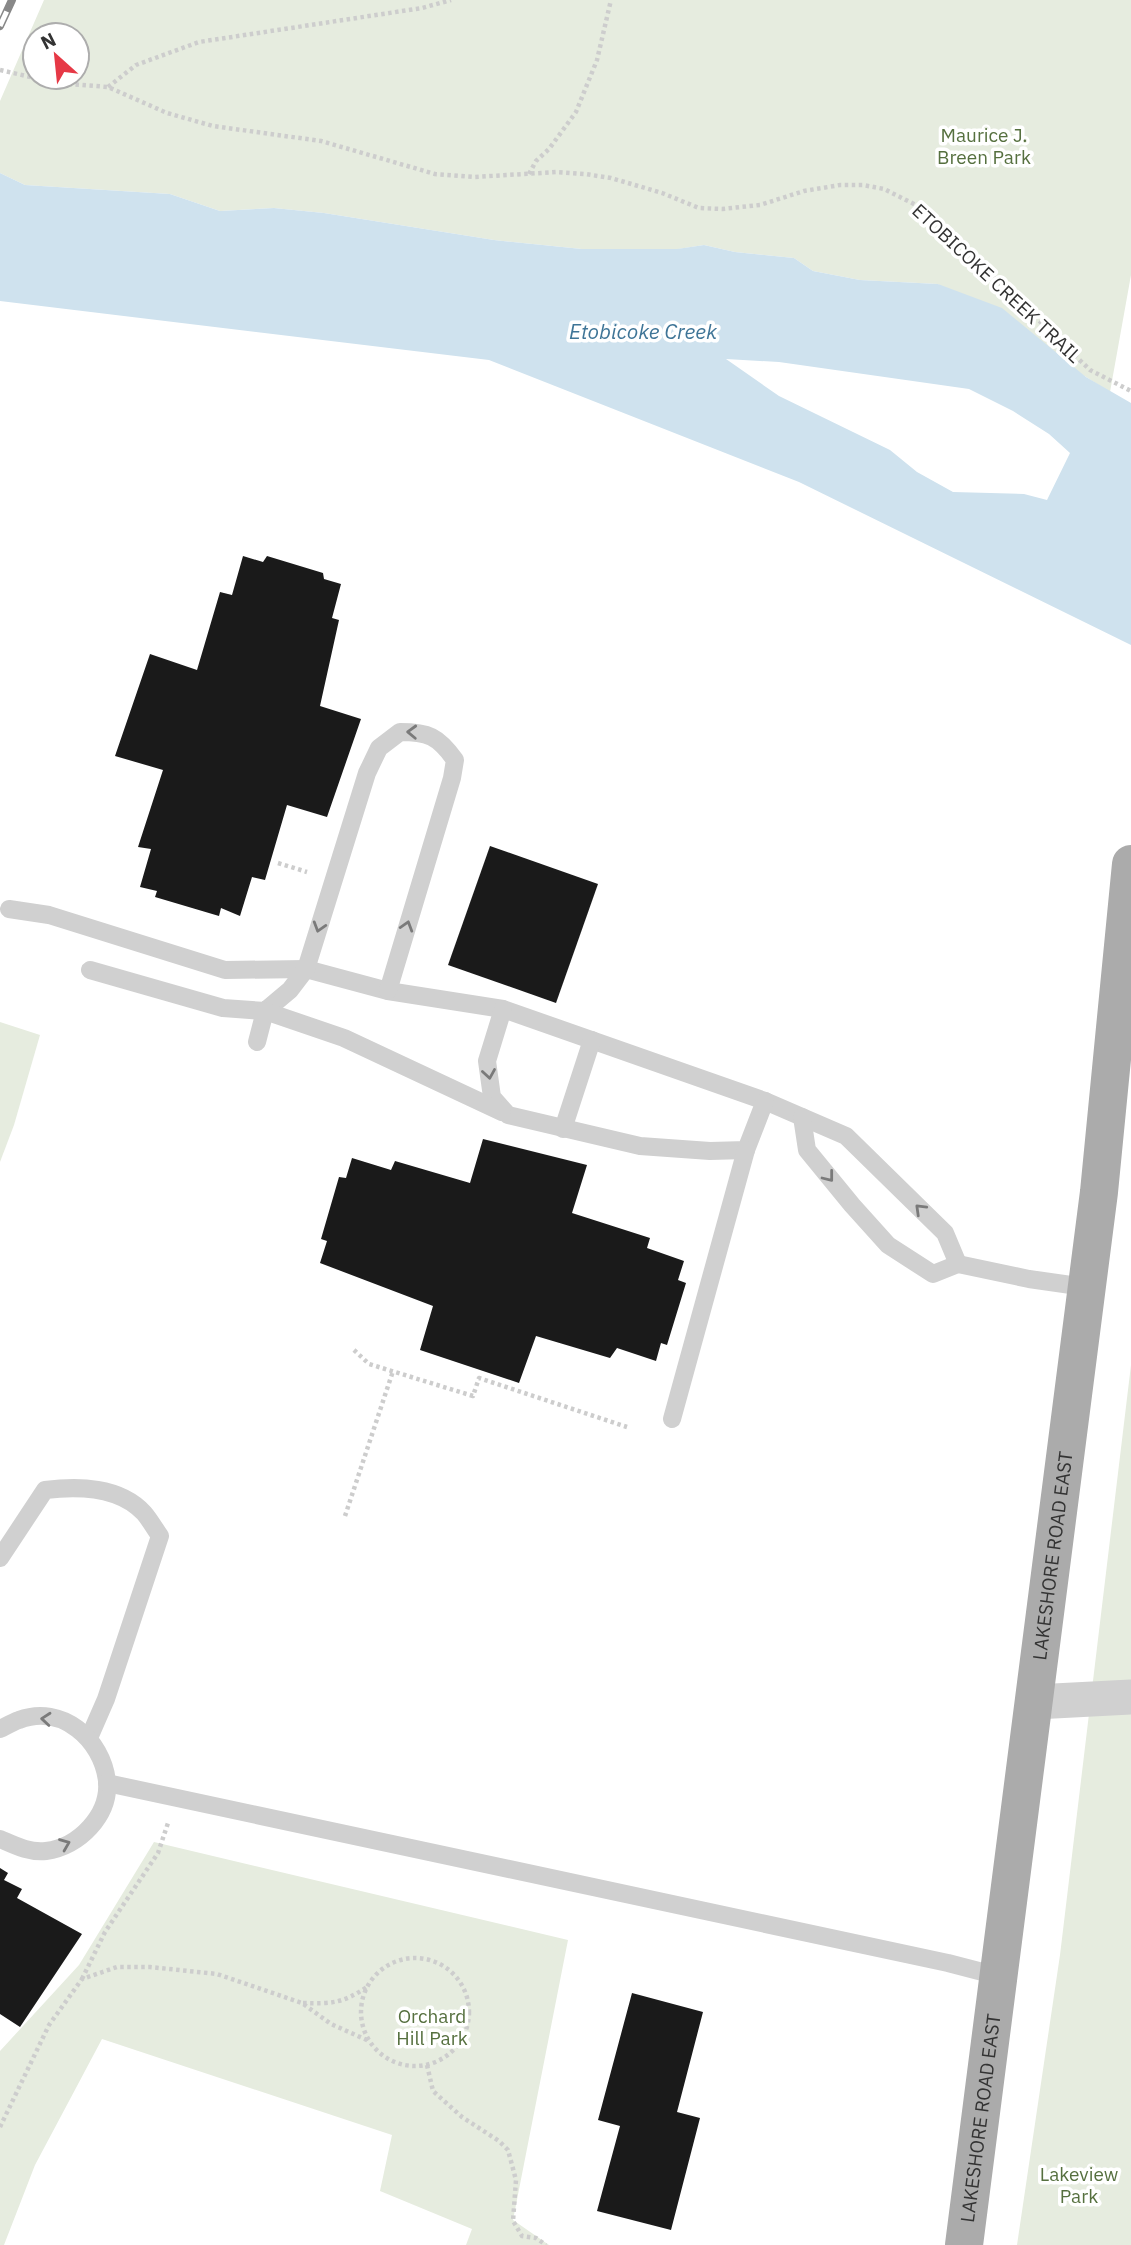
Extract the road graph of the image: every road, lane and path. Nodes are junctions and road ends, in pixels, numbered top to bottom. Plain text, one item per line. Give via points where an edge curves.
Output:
1 (451, 0) edge
2 (611, 0) edge
3 (0, 70) edge
4 (108, 87) junction
5 (528, 175) junction
6 (1131, 391) edge
7 (1131, 864) edge
8 (9, 909) dead end
9 (306, 969) junction
10 (90, 970) dead end
11 (388, 992) junction
12 (503, 1009) junction
13 (265, 1011) junction
14 (592, 1040) junction
15 (257, 1042) dead end
16 (765, 1101) junction
17 (508, 1115) junction
18 (802, 1117) junction
19 (563, 1129) junction
20 (746, 1150) junction
21 (958, 1264) junction
22 (1085, 1287) junction
23 (354, 1350) dead end
24 (393, 1370) junction
25 (672, 1419) dead end
26 (627, 1427) dead end
27 (345, 1516) dead end
28 (0, 1558) edge
29 (1131, 1697) edge
30 (1035, 1702) junction
31 (0, 1729) edge
32 (89, 1738) junction
33 (107, 1783) junction
34 (176, 1799) junction
35 (0, 1839) edge
36 (998, 1976) junction
37 (82, 1979) junction
38 (367, 1987) junction
39 (302, 2003) junction
40 (369, 2042) junction
41 (427, 2066) junction
42 (0, 2127) edge
43 (546, 2245) edge
44 (964, 2245) edge

1 - 4 path via 199,42 136,65
2 - 5 path via 597,60 576,112
3 - 4 path, ETOBICOKE CREEK TRAIL via 57,83
4 - 5 path, ETOBICOKE CREEK TRAIL via 167,113 213,126 321,141 435,174
5 - 6 path, ETOBICOKE CREEK TRAIL via 557,172 611,178 699,208 722,209 760,205 839,185 884,189 924,209 1090,370
7 - 22 main road, LAKESHORE ROAD EAST via 1099,1192
8 - 9 lane via 49,915 225,970
9 - 11 lane
11 -> 9 lane via 455,760 443,743 424,732 400,732 379,748 367,773
9 - 13 lane
10 - 13 lane via 223,1007
11 - 12 lane
12 - 14 lane
12 -> 17 lane via 487,1061 492,1097
13 - 15 lane
13 - 17 lane via 344,1038
14 - 16 lane
14 - 19 lane
16 - 18 lane
16 - 20 lane
17 - 19 lane
21 -> 18 lane via 945,1233 846,1136
18 -> 21 lane via 807,1150 888,1245 933,1274
19 - 20 lane via 639,1146
20 - 25 lane
21 - 22 lane
22 - 30 main road, LAKESHORE ROAD EAST
23 - 24 path via 369,1364
24 - 26 path via 473,1396 479,1378
24 - 27 path
28 - 32 lane via 45,1490 74,1486 120,1496 144,1512 160,1536
29 - 30 street
30 - 36 main road, LAKESHORE ROAD EAST
32 -> 31 lane via 69,1723 45,1716 20,1719
32 - 33 lane via 101,1756
33 - 34 lane
35 -> 33 lane via 21,1849 45,1851 70,1844 90,1829 103,1808
34 - 36 lane
34 - 37 path via 158,1853 105,1932
36 - 44 main road, LAKESHORE ROAD EAST
37 - 39 path via 117,1967 217,1974
37 - 42 path via 50,2025
38 - 39 path via 348,2000
38 - 40 path via 361,2005
38 - 41 path via 394,1962 408,1958 444,1966 458,1979 467,1995 470,2015 466,2032 445,2058
39 - 40 path via 331,2024
40 - 41 path via 398,2064
41 - 43 path via 433,2091 508,2150 516,2180 513,2221 522,2236

